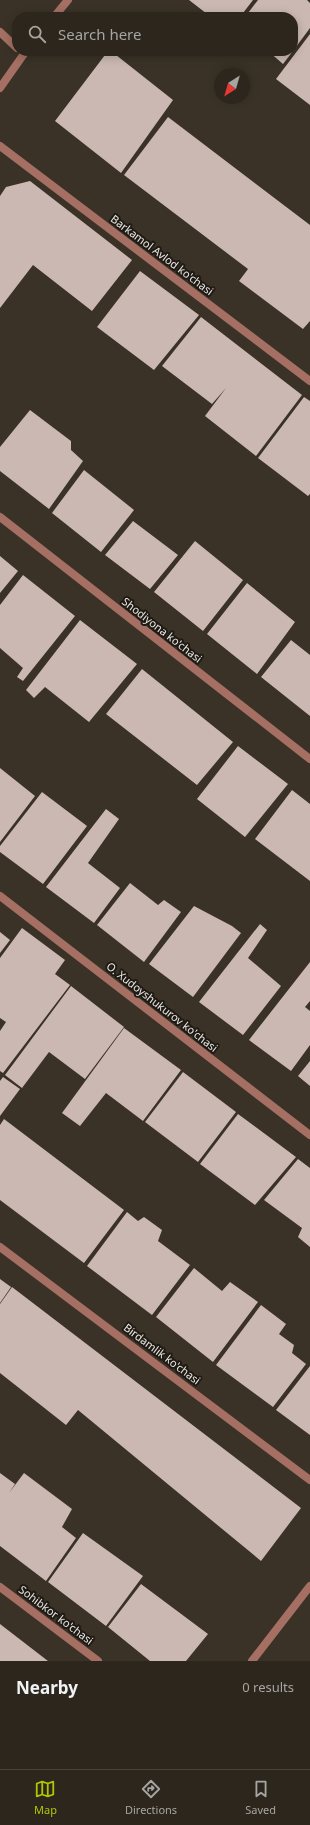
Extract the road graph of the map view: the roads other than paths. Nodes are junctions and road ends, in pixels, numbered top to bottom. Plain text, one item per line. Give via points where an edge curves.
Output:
1 (68, 0) edge
2 (58, 12) edge
3 (0, 32) edge
4 (12, 43) edge
5 (20, 56) edge
6 (0, 88) edge
7 (0, 146) edge
8 (310, 381) edge
9 (0, 517) edge
10 (310, 759) edge
11 (0, 896) edge
12 (310, 1135) edge
13 (0, 1247) edge
14 (310, 1480) edge
15 (310, 1586) edge
16 (0, 1587) edge
17 (98, 1661) edge
18 (252, 1661) edge

1 - 2 street
3 - 4 street
5 - 6 street
7 - 8 street, Barkamol Avlod ko'chasi
9 - 10 street, Shodiyona ko'chasi
11 - 12 street, O. Xudoyshukurov ko'chasi
13 - 14 street, Birdamlik ko'chasi
15 - 18 street
16 - 17 street, Sohibkor ko'chasi

